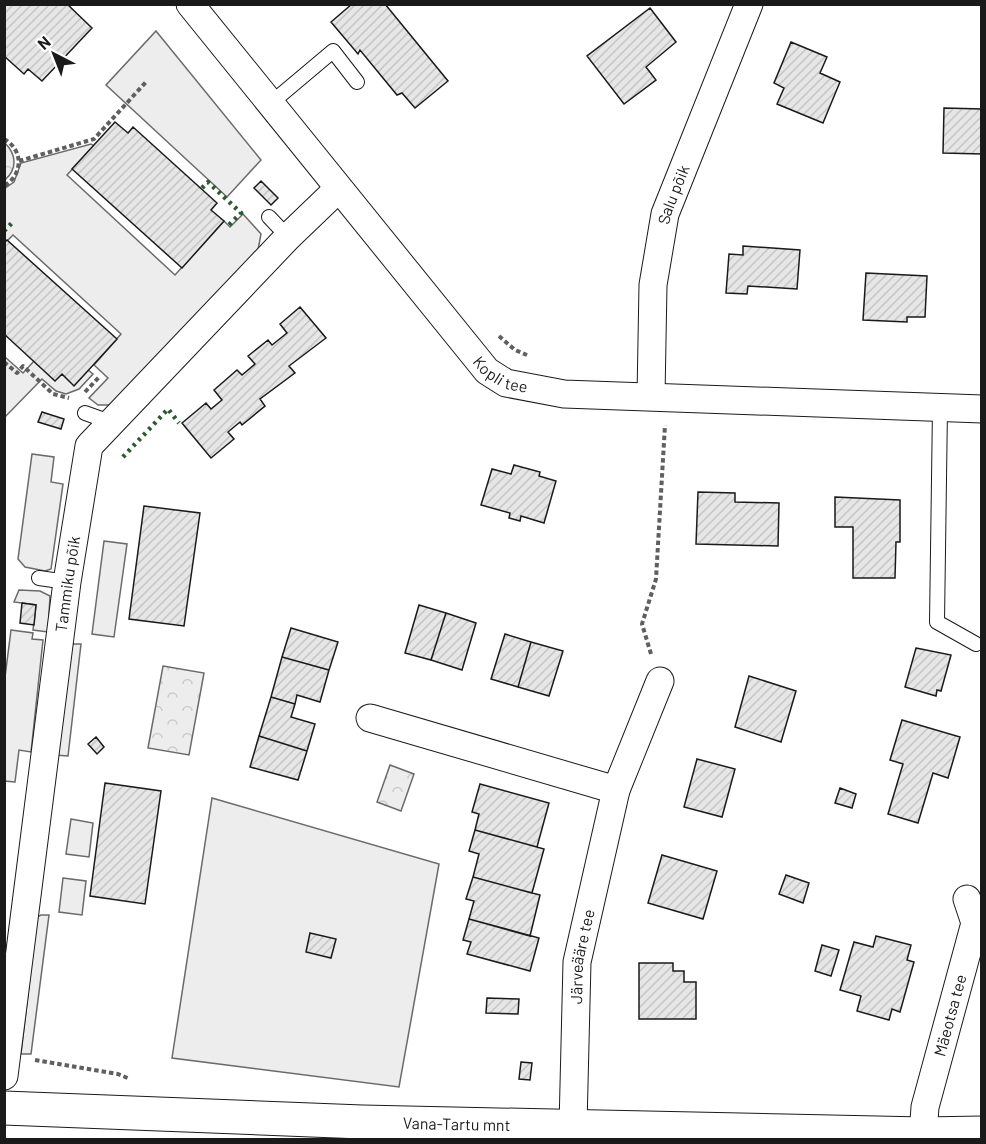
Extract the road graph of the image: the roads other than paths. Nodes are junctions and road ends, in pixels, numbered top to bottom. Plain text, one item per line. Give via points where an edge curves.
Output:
1 (190, 4) edge
2 (749, 4) edge
3 (357, 82) dead end
4 (270, 104) junction
5 (338, 189) junction
6 (269, 217) dead end
7 (288, 237) junction
8 (651, 396) junction
9 (940, 408) junction
10 (981, 409) edge
11 (85, 413) dead end
12 (117, 419) junction
13 (39, 578) dead end
14 (67, 582) junction
15 (976, 644) dead end
16 (660, 681) road end
17 (370, 718) dead end
18 (616, 790) junction
19 (967, 898) dead end
20 (4, 1076) edge
21 (4, 1108) edge
22 (573, 1126) junction
23 (981, 1132) edge
24 (923, 1134) junction

1 - 4 street, Kopli tee
2 - 8 street, Salu põik via 665,214 653,285
3 - 4 lane via 333,51
4 - 5 street, Kopli tee
5 - 7 street, Tammiku põik
5 - 8 street, Kopli tee via 487,371 506,383 564,394
6 - 7 lane
7 - 12 street, Tammiku põik
8 - 9 street, Kopli tee
9 - 10 street, Kopli tee
9 - 15 lane via 937,622
11 - 12 lane
12 - 14 street, Tammiku põik via 89,446
13 - 14 lane
14 - 20 street, Tammiku põik
16 - 18 street, Järveääre tee
17 - 18 street
18 - 22 street, Järveääre tee via 576,963
19 - 24 street, Mäeotsa tee via 975,923 925,1107
21 - 22 street, Vana-Tartu mnt
22 - 24 street, Vana-Tartu mnt
23 - 24 street, Vana-Tartu mnt

